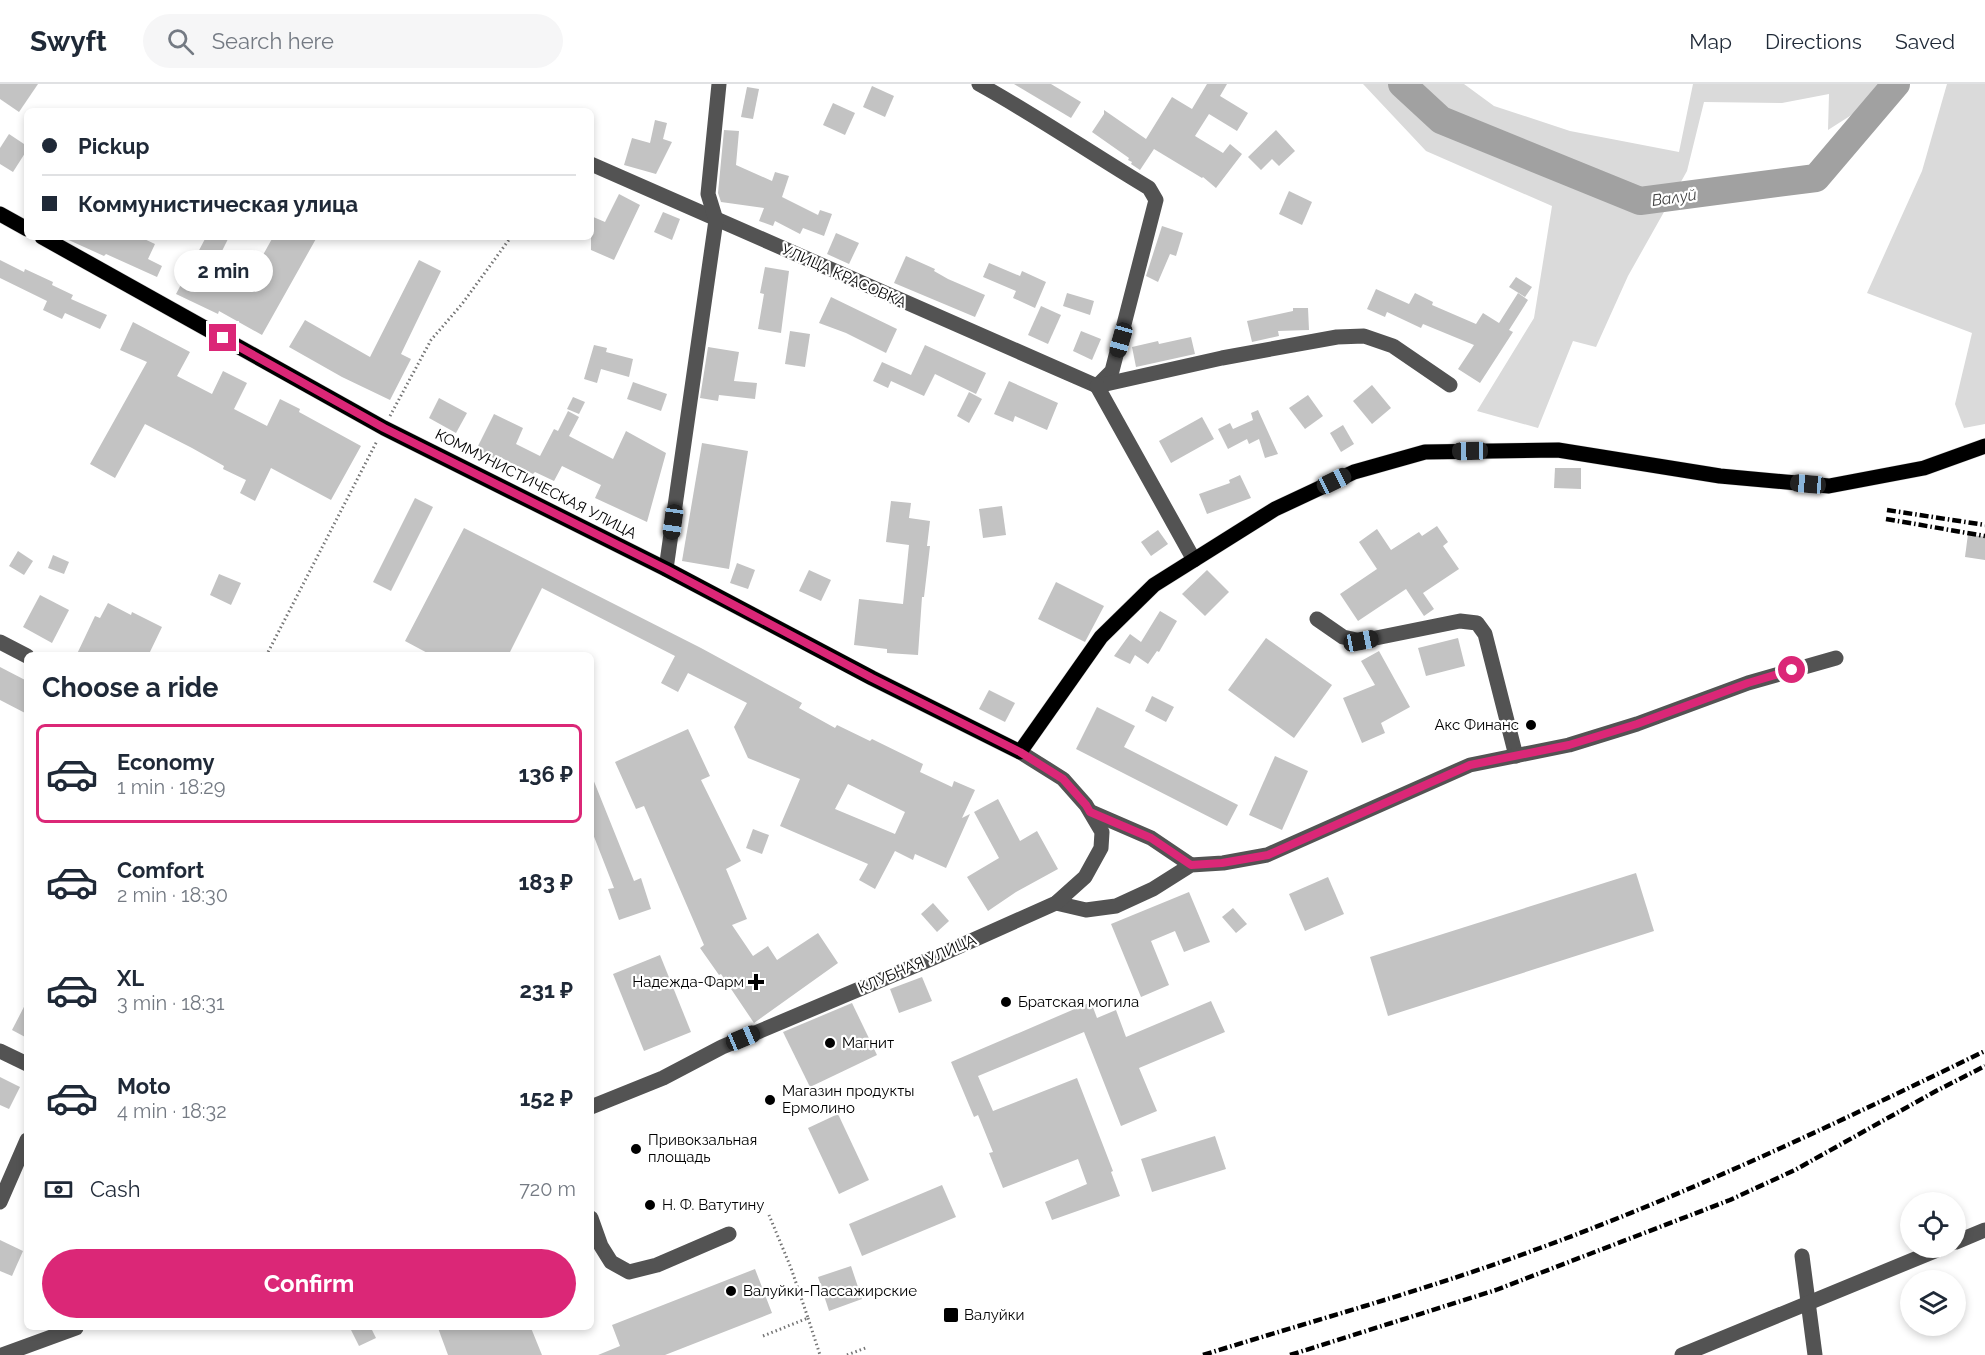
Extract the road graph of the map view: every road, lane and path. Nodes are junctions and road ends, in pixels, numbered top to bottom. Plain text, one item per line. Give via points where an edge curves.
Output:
1 (719, 84) edge
2 (979, 84) edge
3 (594, 165) edge
4 (0, 214) edge
5 (716, 220) junction
6 (24, 227) edge
7 (47, 240) edge
8 (1450, 385) dead end
9 (1096, 386) junction
10 (1985, 446) edge
11 (1194, 560) junction
12 (666, 569) junction
13 (1317, 619) dead end
14 (0, 642) edge
15 (24, 654) edge
16 (1836, 658) dead end
17 (1020, 752) junction
18 (1515, 756) junction
19 (1090, 812) junction
20 (1191, 865) junction
21 (1056, 903) junction
22 (0, 1051) edge
23 (24, 1063) edge
24 (594, 1106) edge
25 (24, 1147) edge
26 (0, 1202) edge
27 (769, 1215) dead end
28 (594, 1226) edge
29 (1985, 1230) edge
30 (729, 1234) dead end
31 (1966, 1238) edge
32 (1802, 1256) dead end
33 (1918, 1258) edge
34 (1808, 1305) junction
35 (808, 1318) junction
36 (72, 1330) edge
37 (763, 1336) dead end
38 (868, 1347) dead end
39 (32, 1350) edge
40 (2, 1355) edge
41 (820, 1355) edge
42 (847, 1355) edge
43 (1682, 1355) edge
44 (1815, 1355) edge

1 - 5 street via 708,194
2 - 9 street via 1149,188 1156,200 1112,371
3 - 5 street, УЛИЦА КРАСОВКА
4 - 6 main road
5 - 9 street, УЛИЦА КРАСОВКА
5 - 12 street
7 - 12 main road, КОММУНИСТИЧЕСКАЯ УЛИЦА via 384,428
8 - 9 street via 1393,346 1364,336 1337,337 1222,358
9 - 11 street
10 - 11 main road via 1924,468 1830,486 1720,476 1558,450 1425,452 1354,472 1275,509
11 - 17 main road via 1154,585 1101,637
12 - 17 main road, КОММУНИСТИЧЕСКАЯ УЛИЦА
13 - 18 street via 1343,637 1361,641 1460,621 1477,623 1485,634
14 - 15 street
16 - 18 street via 1748,683 1569,745
17 - 19 street, КЛУБНАЯ УЛИЦА via 1063,779
18 - 20 street via 1470,765 1268,855
19 - 20 street via 1151,838
19 - 21 street, КЛУБНАЯ УЛИЦА via 1102,832 1101,848 1085,877
20 - 21 street via 1154,889 1116,906 1086,910
21 - 24 street, КЛУБНАЯ УЛИЦА
22 - 23 street
25 - 26 street
27 - 35 path
28 - 30 street via 611,1262 629,1272 657,1265
29 - 31 street
32 - 34 street
33 - 34 street
34 - 43 street
34 - 44 street
35 - 37 path
35 - 41 path
36 - 39 street
38 - 42 path
39 - 40 street

